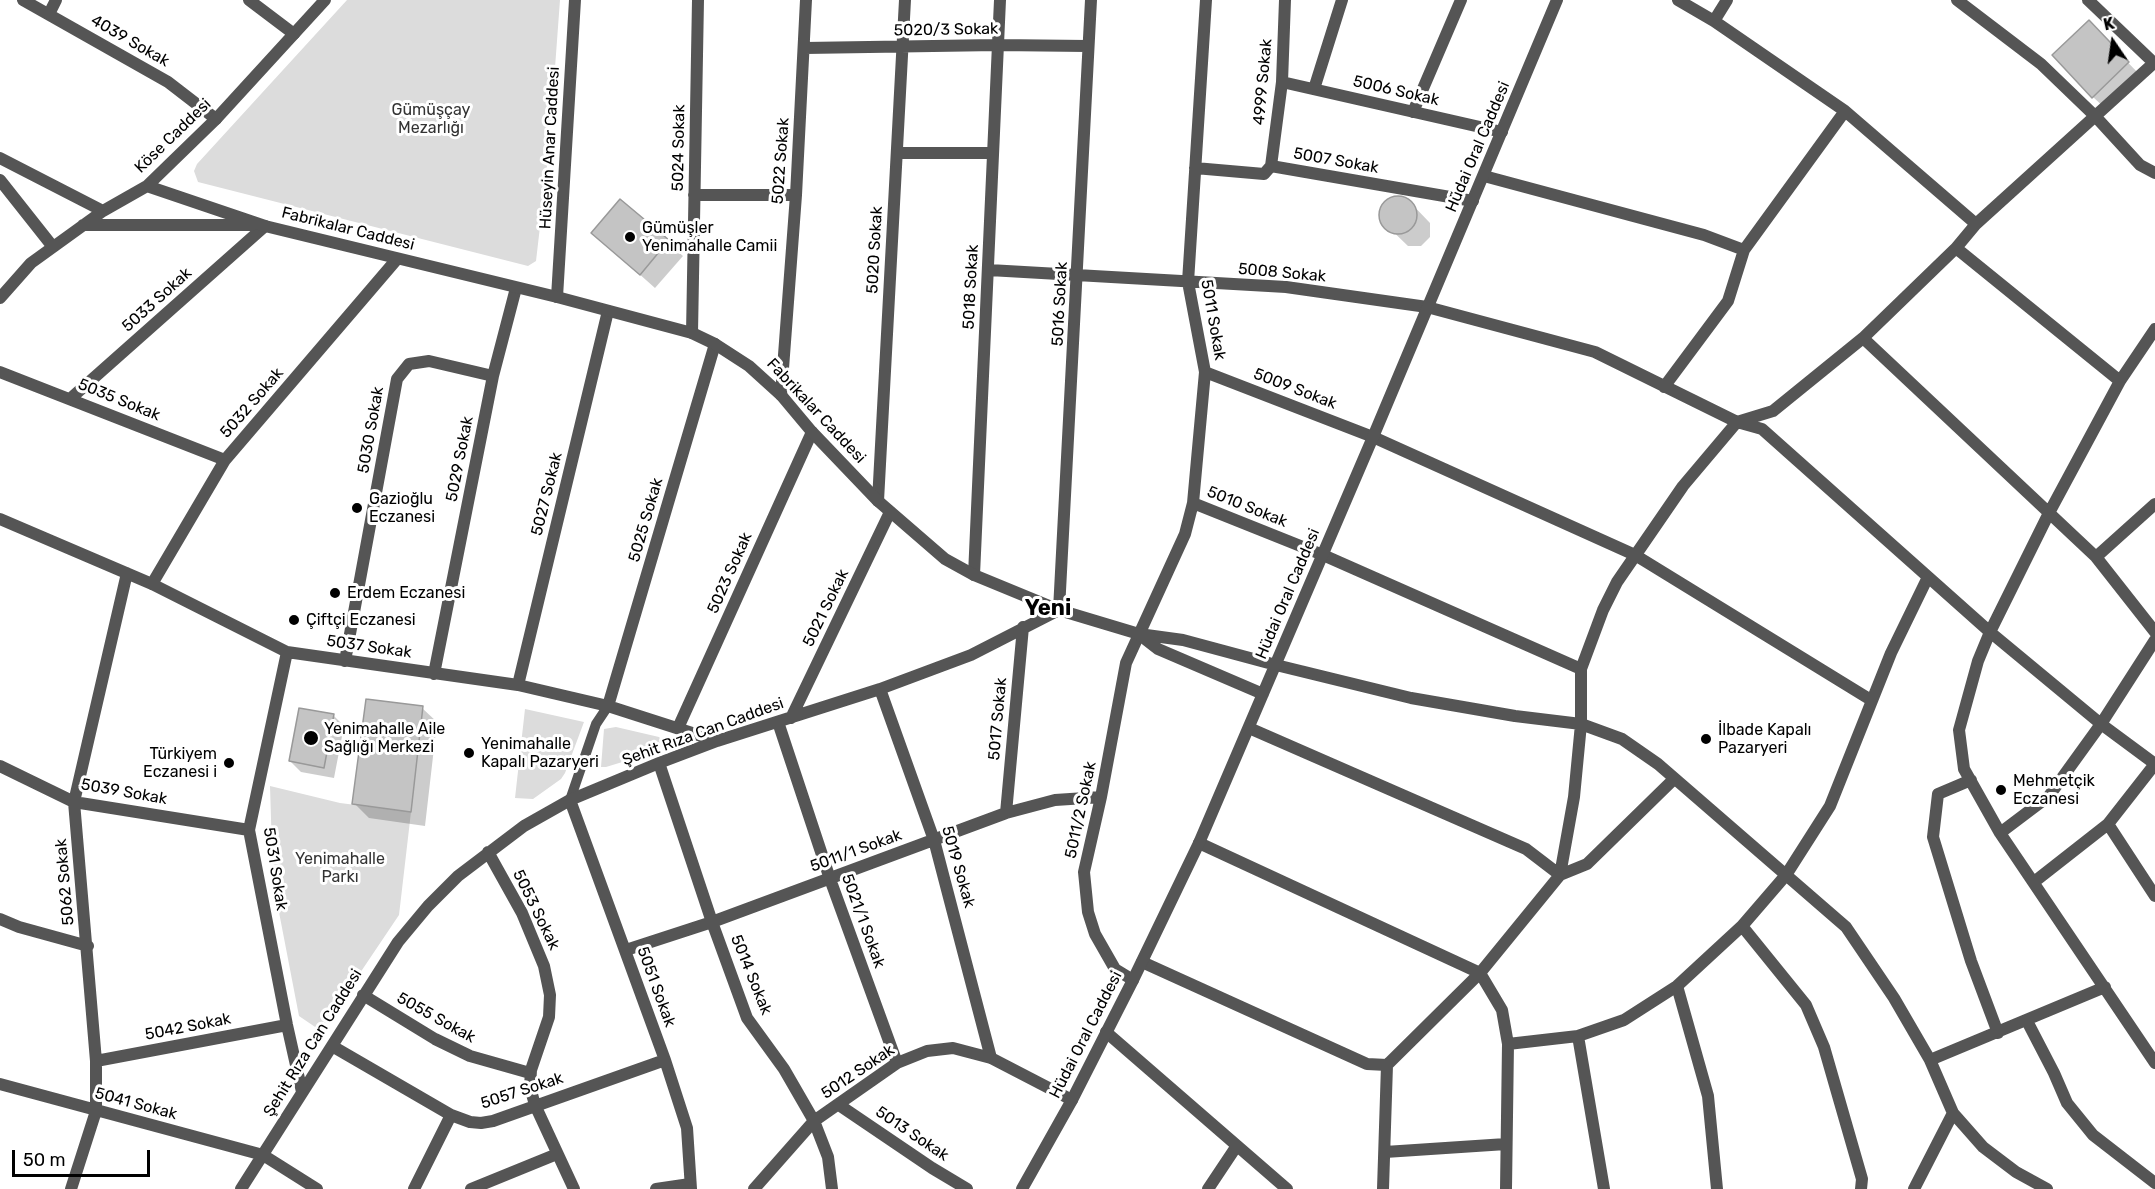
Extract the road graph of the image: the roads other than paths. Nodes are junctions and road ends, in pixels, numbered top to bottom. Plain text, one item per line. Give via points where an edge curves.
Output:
1 (23, 0) edge
2 (56, 0) edge
3 (249, 0) edge
4 (325, 0) edge
5 (575, 0) edge
6 (698, 0) edge
7 (806, 0) edge
8 (905, 0) edge
9 (1000, 0) edge
10 (1091, 0) edge
11 (1206, 0) edge
12 (1285, 0) edge
13 (1342, 0) edge
14 (1461, 0) edge
15 (1557, 0) edge
16 (1678, 0) edge
17 (1727, 0) edge
18 (1957, 0) edge
19 (2088, 0) edge
20 (49, 14) junction
21 (1714, 21) junction
22 (294, 34) junction
23 (998, 45) junction
24 (1088, 46) junction
25 (805, 48) junction
26 (903, 48) junction
27 (2155, 63) edge
28 (1282, 82) junction
29 (1314, 89) junction
30 (1845, 111) junction
31 (1413, 112) junction
32 (2095, 116) junction
33 (216, 119) junction
34 (1502, 132) junction
35 (897, 153) junction
36 (993, 153) junction
37 (0, 158) edge
38 (1271, 166) junction
39 (1195, 168) junction
40 (2155, 173) edge
41 (1484, 176) junction
42 (0, 180) edge
43 (147, 186) junction
44 (694, 195) junction
45 (796, 195) junction
46 (1473, 201) junction
47 (102, 211) junction
48 (1976, 224) junction
49 (82, 225) junction
50 (265, 225) junction
51 (53, 247) junction
52 (1956, 248) junction
53 (1744, 250) junction
54 (397, 259) junction
55 (989, 270) junction
56 (1078, 275) junction
57 (1188, 282) junction
58 (516, 288) junction
59 (557, 297) junction
60 (0, 298) edge
61 (1427, 307) junction
62 (608, 311) junction
63 (2155, 329) edge
64 (692, 333) junction
65 (1863, 338) junction
66 (715, 344) junction
67 (0, 372) edge
68 (1205, 372) junction
69 (494, 376) junction
70 (2120, 381) junction
71 (1664, 387) junction
72 (781, 395) junction
73 (70, 399) junction
74 (1737, 422) junction
75 (812, 432) junction
76 (1373, 437) junction
77 (225, 460) junction
78 (878, 501) junction
79 (1193, 503) junction
80 (2155, 504) edge
81 (890, 512) junction
82 (2049, 513) junction
83 (0, 519) edge
84 (1323, 555) junction
85 (1635, 555) junction
86 (2096, 557) junction
87 (127, 573) junction
88 (974, 575) junction
89 (1927, 579) junction
90 (152, 584) junction
91 (1059, 610) junction
92 (1023, 627) junction
93 (1990, 632) junction
94 (2155, 632) edge
95 (1139, 634) junction
96 (2155, 640) edge
97 (287, 652) junction
98 (345, 661) junction
99 (1276, 665) junction
100 (1581, 669) junction
101 (434, 674) junction
102 (518, 685) junction
103 (880, 689) junction
104 (1263, 694) junction
105 (1871, 700) junction
106 (608, 706) junction
107 (791, 718) junction
108 (778, 722) junction
109 (1581, 724) junction
110 (2101, 724) junction
111 (1249, 728) junction
112 (678, 729) junction
113 (717, 741) junction
114 (659, 763) junction
115 (2155, 764) edge
116 (0, 766) edge
117 (1674, 779) junction
118 (1971, 780) junction
119 (1101, 796) junction
120 (570, 800) junction
121 (75, 802) junction
122 (1006, 813) junction
123 (2108, 824) junction
124 (249, 830) junction
125 (2000, 833) junction
126 (934, 840) junction
127 (1199, 843) junction
128 (488, 852) junction
129 (1560, 875) junction
130 (1786, 875) junction
131 (830, 879) junction
132 (2034, 882) junction
133 (2155, 896) edge
134 (0, 919) edge
135 (712, 922) junction
136 (1742, 926) junction
137 (88, 946) junction
138 (626, 950) junction
139 (1142, 962) junction
140 (1480, 973) junction
141 (1133, 980) junction
142 (1677, 986) junction
143 (2105, 987) junction
144 (363, 995) junction
145 (2027, 1021) junction
146 (287, 1025) junction
147 (1106, 1032) junction
148 (1998, 1033) junction
149 (1578, 1036) junction
150 (1508, 1044) junction
151 (332, 1046) junction
152 (992, 1058) junction
153 (665, 1060) junction
154 (1930, 1060) junction
155 (96, 1061) junction
156 (897, 1063) junction
157 (2155, 1063) edge
158 (1387, 1065) junction
159 (530, 1073) junction
160 (0, 1084) edge
161 (302, 1092) junction
162 (1072, 1100) junction
163 (535, 1105) junction
164 (839, 1105) junction
165 (96, 1111) junction
166 (1953, 1113) junction
167 (451, 1114) junction
168 (814, 1121) junction
169 (1506, 1144) junction
170 (1236, 1147) junction
171 (1384, 1152) junction
172 (557, 1154) junction
173 (263, 1155) junction
174 (2155, 1183) edge
175 (690, 1187) edge
176 (71, 1189) edge
177 (241, 1189) edge
178 (317, 1189) edge
179 (414, 1189) edge
180 (471, 1189) edge
181 (573, 1189) edge
182 (656, 1189) edge
183 (754, 1189) edge
184 (832, 1189) edge
185 (967, 1189) edge
186 (1022, 1189) edge
187 (1208, 1189) edge
188 (1287, 1189) edge
189 (1383, 1189) edge
190 (1506, 1189) edge
191 (1604, 1189) edge
192 (1716, 1189) edge
193 (1861, 1189) edge
194 (1914, 1189) edge
195 (2047, 1189) edge

1 - 20 street, 4039 Sokak
2 - 20 street
3 - 22 street
4 - 22 street, Köse Caddesi
5 - 59 street, Hüseyin Anar Caddesi
6 - 44 street, 5024 Sokak
7 - 25 street, 5022 Sokak
8 - 26 street, 5020 Sokak
9 - 23 street, 5018 Sokak
10 - 24 street, 5016 Sokak
11 - 39 street, 5011 Sokak
12 - 28 street, 4999 Sokak
13 - 29 street
14 - 31 street
15 - 34 street, Hüdai Oral Caddesi
16 - 21 street
17 - 21 street
18 - 32 street via 2041,63
19 - 27 street
20 - 33 street, 4039 Sokak via 168,82
21 - 30 street
22 - 33 street, Köse Caddesi
23 - 24 street, 5020/3 Sokak
23 - 26 street, 5020/3 Sokak
23 - 36 street, 5018 Sokak
24 - 56 street, 5016 Sokak
25 - 26 street, 5020/3 Sokak
25 - 45 street, 5022 Sokak
26 - 35 street, 5020 Sokak
27 - 32 street
28 - 29 street, 5006 Sokak
28 - 38 street, 4999 Sokak
29 - 31 street, 5006 Sokak
30 - 48 street
30 - 53 street
31 - 34 street, 5006 Sokak
32 - 40 street via 2140,165
32 - 48 street
33 - 43 street, Köse Caddesi
34 - 41 street, Hüdai Oral Caddesi
35 - 36 street
35 - 78 street, 5020 Sokak
36 - 55 street, 5018 Sokak
37 - 47 street
38 - 39 street, 5007 Sokak via 1264,174
38 - 46 street, 5007 Sokak
39 - 57 street, 5011 Sokak
41 - 46 street, Hüdai Oral Caddesi
41 - 53 street via 1704,235
42 - 51 street
43 - 47 street, Köse Caddesi
43 - 50 street, Fabrikalar Caddesi
44 - 45 street
44 - 64 street, 5024 Sokak
45 - 72 street, 5022 Sokak
46 - 61 street, Hüdai Oral Caddesi
47 - 49 street, Köse Caddesi
48 - 52 street
49 - 50 street, Fabrikalar Caddesi
49 - 51 street, Köse Caddesi
50 - 54 street, Fabrikalar Caddesi
50 - 73 street, 5033 Sokak
51 - 60 street, Köse Caddesi via 31,263
52 - 65 street
52 - 70 street
53 - 71 street via 1728,301
54 - 58 street, Fabrikalar Caddesi
54 - 77 street, 5032 Sokak
55 - 56 street, 5008 Sokak
55 - 88 street, 5018 Sokak
56 - 57 street, 5008 Sokak
56 - 91 street, 5016 Sokak
57 - 61 street, 5008 Sokak via 1286,287
57 - 68 street, 5011 Sokak
58 - 59 street, Fabrikalar Caddesi
58 - 69 street, 5029 Sokak
59 - 62 street, Fabrikalar Caddesi
61 - 71 street, 5008 Sokak via 1595,352
61 - 76 street, Hüdai Oral Caddesi
62 - 64 street, Fabrikalar Caddesi
62 - 102 street, 5027 Sokak
63 - 70 street
64 - 66 street, Fabrikalar Caddesi
65 - 74 street via 1773,411
65 - 82 street
66 - 72 street, Fabrikalar Caddesi via 749,366
66 - 106 street, 5025 Sokak
67 - 73 street, 5035 Sokak
68 - 76 street, 5009 Sokak
68 - 79 street, 5011 Sokak
69 - 98 street, 5030 Sokak via 429,361 409,364 397,379
69 - 101 street, 5029 Sokak
70 - 82 street
71 - 74 street, 5008 Sokak
72 - 75 street, Fabrikalar Caddesi
73 - 77 street, 5035 Sokak
74 - 85 street via 1683,486
74 - 89 street, 5008 Sokak via 1762,429
75 - 78 street, Fabrikalar Caddesi
75 - 112 street, 5023 Sokak
76 - 84 street, Hüdai Oral Caddesi
76 - 85 street, 5009 Sokak
77 - 90 street, 5032 Sokak
78 - 81 street, Fabrikalar Caddesi
79 - 84 street, 5010 Sokak
79 - 95 street, 5011 Sokak via 1185,534
80 - 86 street
81 - 88 street, Fabrikalar Caddesi via 945,559
81 - 107 street, 5021 Sokak
82 - 86 street
82 - 93 street
83 - 87 street, 5037 Sokak
84 - 99 street, Hüdai Oral Caddesi
84 - 100 street, 5010 Sokak
85 - 100 street via 1603,610
85 - 105 street, 5009 Sokak
86 - 94 street
87 - 90 street, 5037 Sokak
87 - 121 street, 5062 Sokak
88 - 91 street, Fabrikalar Caddesi
89 - 93 street, 5008 Sokak
89 - 105 street
90 - 97 street, 5037 Sokak
91 - 92 street, Şehit Rıza Can Caddesi
91 - 95 street, Fabrikalar Caddesi
92 - 103 street, Şehit Rıza Can Caddesi via 971,655
92 - 122 street, 5017 Sokak
93 - 110 street, 5008 Sokak
93 - 118 street via 1959,730 1964,769
95 - 99 street, Fabrikalar Caddesi via 1183,640
95 - 104 street, Fabrikalar Caddesi via 1158,649
95 - 119 street, 5011/2 Sokak via 1126,663
96 - 110 street
97 - 98 street, 5037 Sokak
97 - 124 street, 5031 Sokak
98 - 101 street, 5037 Sokak
99 - 104 street, Hüdai Oral Caddesi
99 - 109 street, Fabrikalar Caddesi via 1411,698
100 - 109 street
101 - 102 street, 5037 Sokak
102 - 106 street, 5037 Sokak
103 - 107 street, Şehit Rıza Can Caddesi
103 - 126 street, 5019 Sokak
104 - 111 street, Hüdai Oral Caddesi
105 - 130 street via 1830,806
106 - 112 street, 5037 Sokak
106 - 120 lane via 596,724
107 - 108 street, Şehit Rıza Can Caddesi
108 - 113 street, Şehit Rıza Can Caddesi
108 - 131 street, 5021/1 Sokak
109 - 117 street, Fabrikalar Caddesi via 1622,739
109 - 129 street via 1574,797
110 - 115 street, 5008 Sokak
110 - 125 street via 2049,796
111 - 127 street, Hüdai Oral Caddesi
111 - 129 street via 1526,849
112 - 113 street, 5037 Sokak
113 - 114 street, Şehit Rıza Can Caddesi
114 - 120 street, Şehit Rıza Can Caddesi
114 - 135 street, 5014 Sokak
115 - 123 street
116 - 121 street, 5039 Sokak
117 - 129 street via 1587,864
117 - 130 street, Fabrikalar Caddesi
118 - 125 street
118 - 148 street via 1938,794 1933,837 1971,962
119 - 122 street, 5011/1 Sokak via 1055,800
119 - 141 street, 5011/2 Sokak via 1084,872 1088,912 1095,934 1115,969
120 - 128 street, Şehit Rıza Can Caddesi
120 - 138 street, 5051 Sokak
121 - 124 street, 5039 Sokak
121 - 137 street, 5062 Sokak
122 - 126 street, 5011/1 Sokak
123 - 132 street
123 - 133 street
124 - 146 street, 5031 Sokak
125 - 132 street
126 - 131 street, 5011/1 Sokak
126 - 152 street, 5019 Sokak
127 - 139 street, Hüdai Oral Caddesi
127 - 140 street
128 - 144 street, Şehit Rıza Can Caddesi via 429,906 398,942
128 - 159 street, 5053 Sokak via 531,931 548,983 549,1017
129 - 140 street
130 - 136 street
130 - 154 street, Fabrikalar Caddesi via 1846,927
131 - 135 street, 5011/1 Sokak
131 - 156 street, 5021/1 Sokak
132 - 143 street
134 - 137 street
135 - 138 street, 5011/1 Sokak
135 - 168 street, 5014 Sokak via 747,1018 784,1069
136 - 142 street
136 - 193 street via 1806,1005 1824,1047 1862,1179
137 - 155 street, 5062 Sokak
138 - 153 street, 5051 Sokak
139 - 141 street, Hüdai Oral Caddesi
139 - 158 street via 1367,1064
140 - 150 street via 1502,1010
140 - 158 street
141 - 147 street, Hüdai Oral Caddesi
142 - 149 street via 1624,1020
142 - 192 street via 1708,1096
143 - 145 street
143 - 157 street
144 - 151 street, Şehit Rıza Can Caddesi
144 - 159 street, 5055 Sokak via 470,1056
145 - 148 street
145 - 174 street via 2067,1103 2093,1135
146 - 155 street, 5042 Sokak
146 - 161 street, 5031 Sokak
147 - 162 street, Hüdai Oral Caddesi
147 - 170 street
148 - 154 street
149 - 150 street
149 - 191 street
150 - 169 street
151 - 161 street, Şehit Rıza Can Caddesi
151 - 167 street, 5057 Sokak
152 - 156 street, 5012 Sokak via 953,1048 927,1051
152 - 162 street, 5012 Sokak
153 - 163 street, 5057 Sokak
153 - 175 street, 5051 Sokak via 687,1128
154 - 166 street, Fabrikalar Caddesi
155 - 165 street, 5062 Sokak
156 - 164 street, 5012 Sokak
158 - 171 street
159 - 163 street, 5053 Sokak
160 - 165 street, 5041 Sokak
161 - 173 street, Şehit Rıza Can Caddesi
162 - 186 street, Hüdai Oral Caddesi
163 - 167 street, 5057 Sokak via 481,1123
163 - 172 street, 5053 Sokak
164 - 168 street, 5012 Sokak
164 - 185 street, 5013 Sokak
165 - 173 street, 5041 Sokak
165 - 176 street, 5062 Sokak
166 - 194 street
166 - 195 street, Fabrikalar Caddesi via 1983,1147
167 - 179 street
168 - 183 street, 5012 Sokak
168 - 184 street, 5014 Sokak via 828,1157
169 - 171 street
169 - 190 street
170 - 187 street
170 - 188 street
171 - 189 street
172 - 180 street
172 - 181 street, 5053 Sokak
173 - 177 street, Şehit Rıza Can Caddesi
173 - 178 street, 5041 Sokak
175 - 182 street

